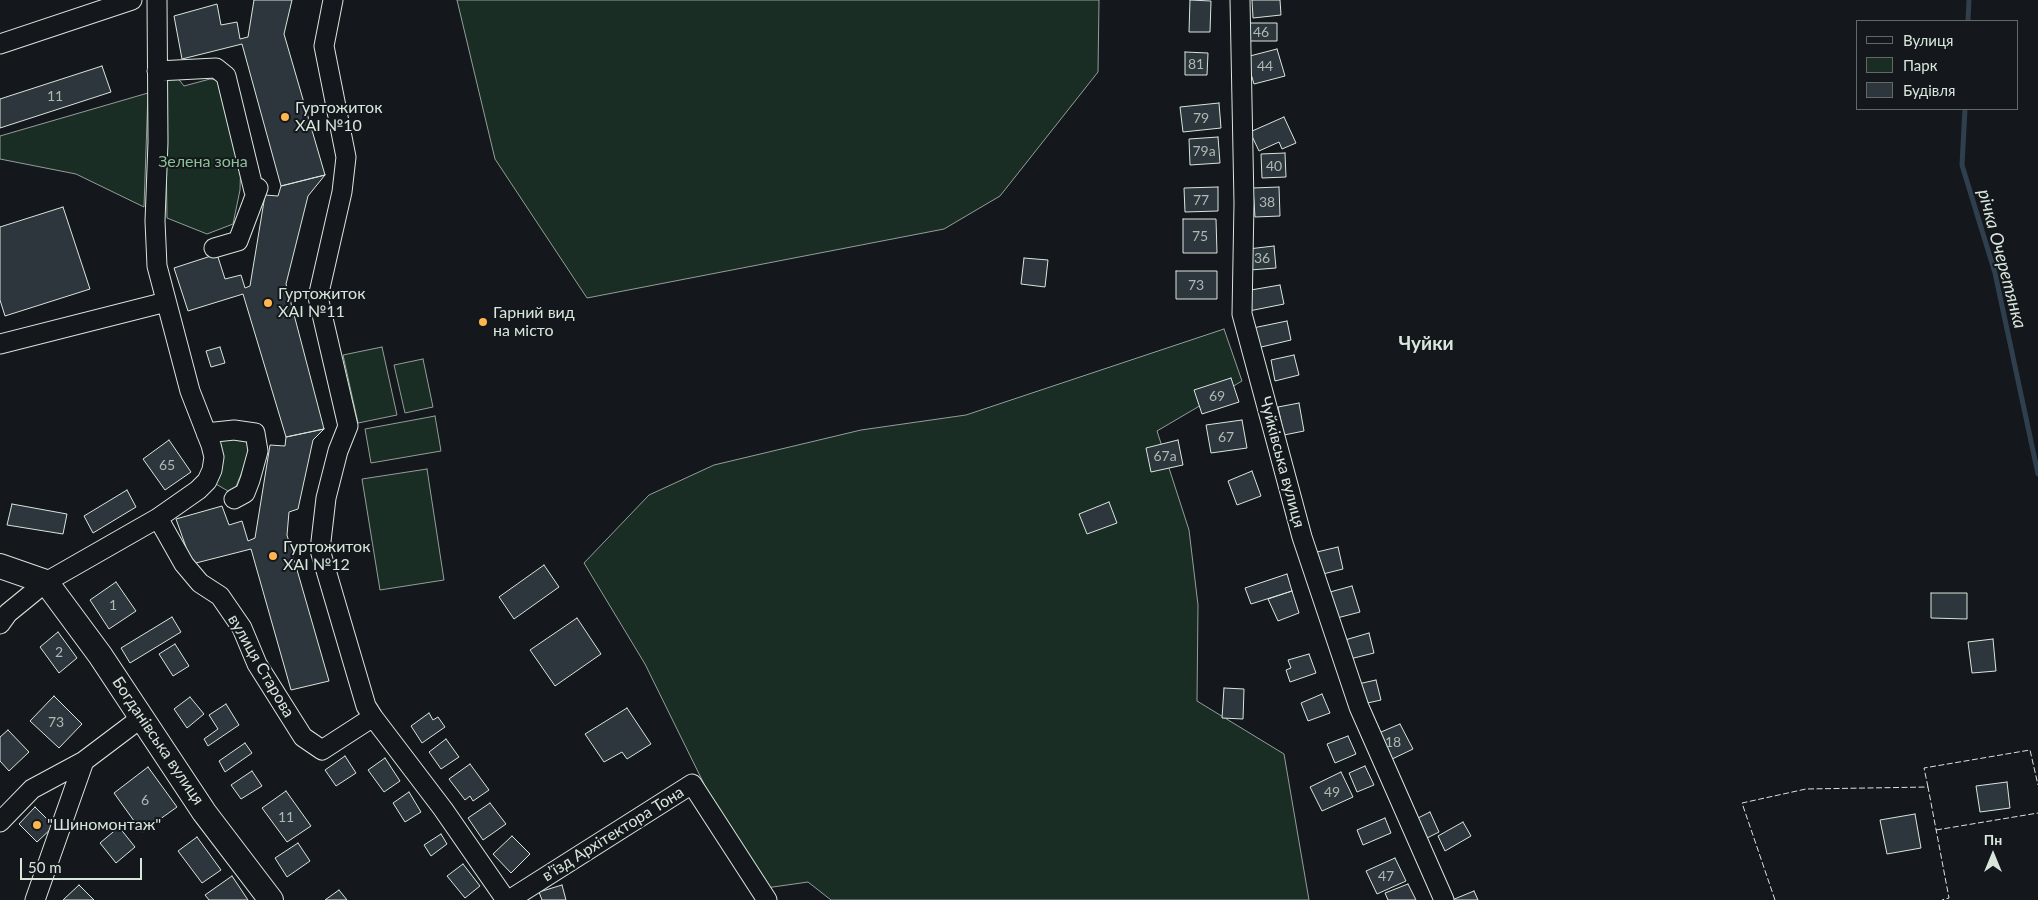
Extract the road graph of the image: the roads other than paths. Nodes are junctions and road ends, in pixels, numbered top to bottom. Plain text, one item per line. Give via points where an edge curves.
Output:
1 (130, 0) edge
2 (157, 0) edge
3 (333, 0) edge
4 (1240, 0) edge
5 (0, 44) edge
6 (157, 71) junction
7 (214, 248) dead end
8 (166, 302) junction
9 (0, 344) edge
10 (206, 433) junction
11 (234, 499) dead end
12 (158, 518) junction
13 (0, 566) edge
14 (46, 582) junction
15 (0, 624) edge
16 (373, 717) junction
17 (141, 718) junction
18 (84, 761) junction
19 (0, 822) edge
20 (35, 900) edge
21 (271, 900) edge
22 (508, 900) edge
23 (767, 900) edge
24 (1444, 900) edge

1 - 5 street
2 - 6 street
3 - 16 street via 324,46 346,156 342,192 318,297 348,426 326,498 320,550 366,706
4 - 24 street, Чуйківська вулиця via 1244,194 1242,314 1302,537 1359,708
6 - 7 street via 216,68 226,76 254,191 258,188 238,241
6 - 8 street via 155,221 157,266
8 - 9 street
8 - 10 street via 190,391
10 - 11 street via 234,430 254,433 258,451 250,480 245,493
10 - 12 street via 214,457 207,482
12 - 14 street
12 - 16 street, вулиця Старова via 184,564 200,583 220,596 242,628 257,664 303,737 322,750
13 - 14 main road
14 - 15 street via 8,613
14 - 17 main road, Богданівська вулиця
16 - 22 street
17 - 18 street
17 - 21 main road, Богданівська вулиця via 204,812
18 - 19 street via 32,789
18 - 20 street
22 - 23 street, в’їзд Архітектора Тона via 692,784

